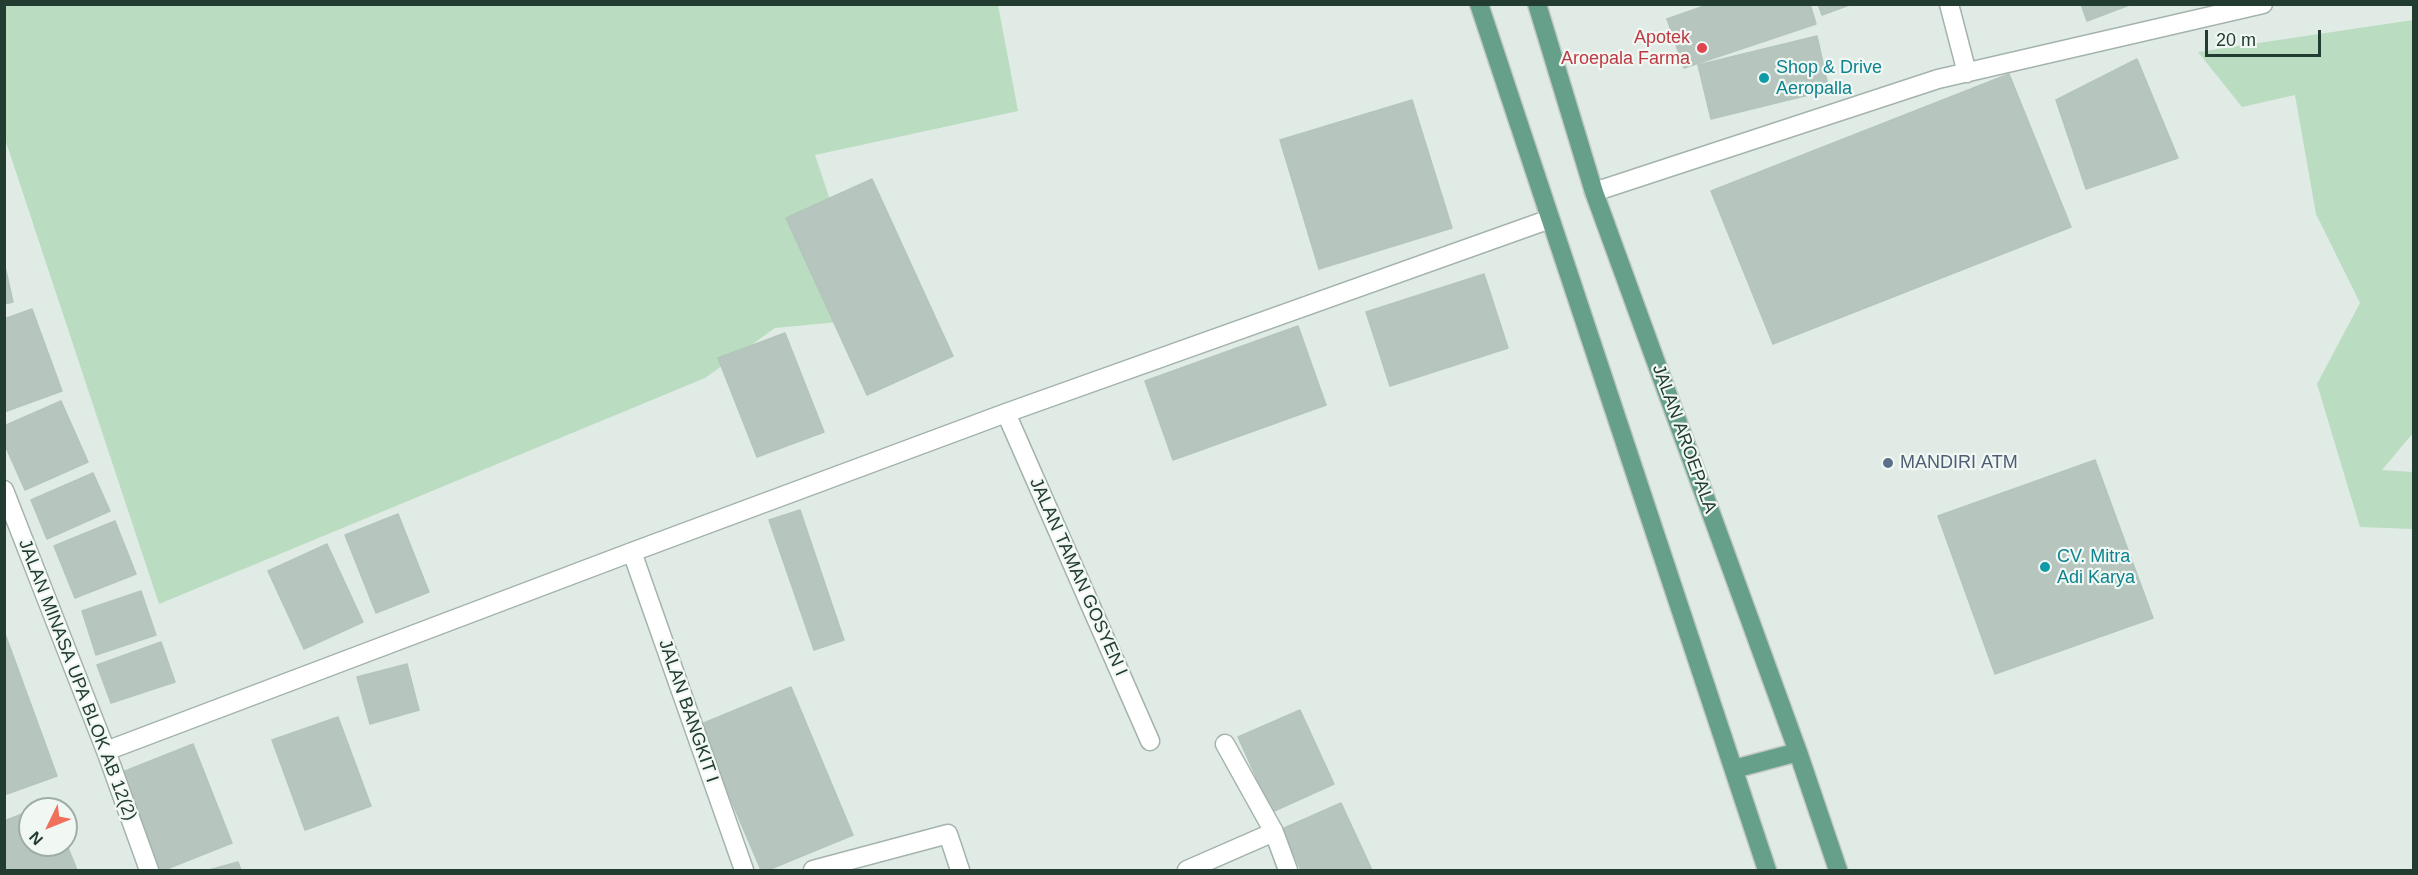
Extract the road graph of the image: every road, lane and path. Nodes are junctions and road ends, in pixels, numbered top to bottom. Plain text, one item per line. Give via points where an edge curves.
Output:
1 (1479, 4) edge
2 (1537, 4) edge
3 (1949, 4) edge
4 (2263, 4) edge
5 (1967, 73) junction
6 (1594, 192) junction
7 (1550, 219) junction
8 (1006, 413) junction
9 (4, 490) edge
10 (632, 552) junction
11 (1150, 741) dead end
12 (1225, 744) dead end
13 (106, 751) junction
14 (1798, 752) junction
15 (1734, 769) junction
16 (1274, 832) junction
17 (149, 870) edge
18 (744, 870) edge
19 (813, 870) edge
20 (960, 870) edge
21 (1187, 870) edge
22 (1288, 870) edge
23 (1767, 870) edge
24 (1838, 870) edge

1 - 7 main road
2 - 6 main road, JALAN AROEPALA
3 - 5 street
4 - 5 street
5 - 6 street via 1938,79
6 - 14 main road, JALAN AROEPALA
7 - 8 street
7 - 15 main road
8 - 10 street
8 - 11 street, JALAN TAMAN GOSYEN I
9 - 13 street, JALAN MINASA UPA BLOK AB 12(2)
10 - 13 street
10 - 18 street, JALAN BANGKIT I
12 - 16 street
13 - 17 street, JALAN MINASA UPA BLOK AB 12(2)
14 - 15 main road
14 - 24 main road, JALAN AROEPALA
15 - 23 main road
16 - 21 street
16 - 22 street
19 - 20 street via 948,834

